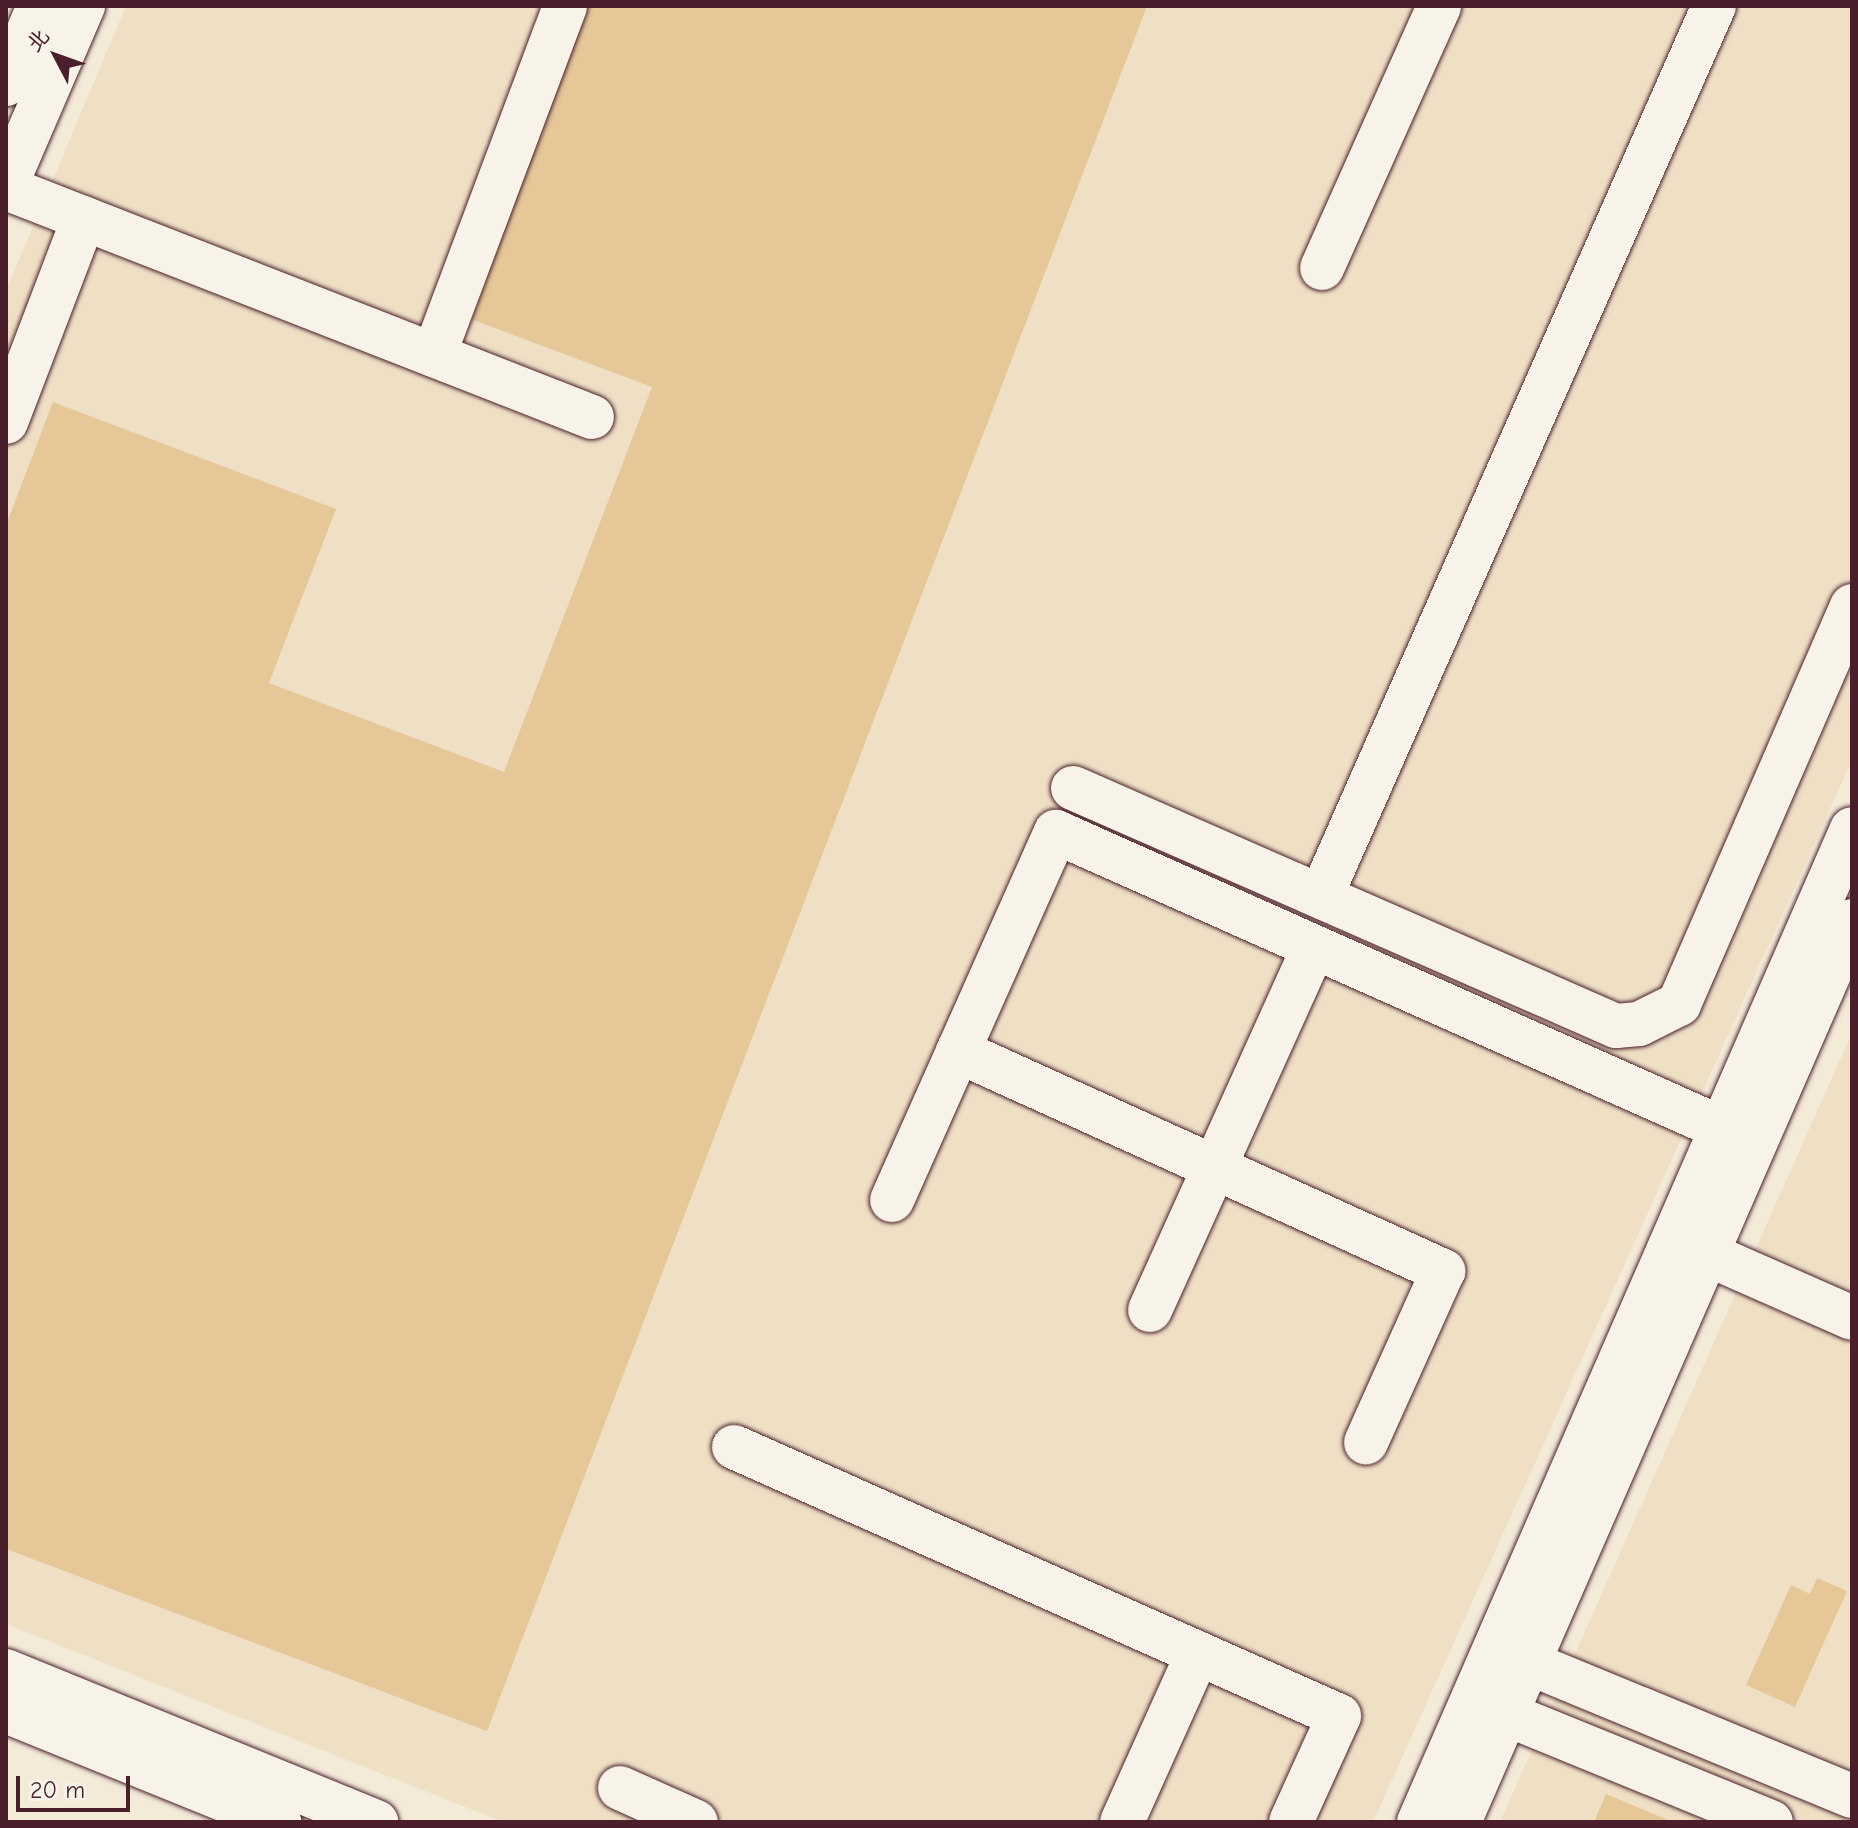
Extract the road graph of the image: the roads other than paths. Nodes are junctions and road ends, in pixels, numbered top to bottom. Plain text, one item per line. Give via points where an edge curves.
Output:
1 (39, 6) edge
2 (83, 6) edge
3 (565, 6) edge
4 (1439, 6) edge
5 (1714, 6) edge
6 (6, 84) edge
7 (6, 187) edge
8 (84, 218) junction
9 (1322, 268) dead end
10 (434, 355) junction
11 (592, 417) dead end
12 (6, 422) edge
13 (1852, 606) edge
14 (1073, 788) dead end
15 (1852, 829) edge
16 (1321, 896) junction
17 (1852, 921) edge
18 (1314, 947) junction
19 (958, 1051) junction
20 (1721, 1128) junction
21 (1214, 1167) junction
22 (892, 1200) dead end
23 (1707, 1254) junction
24 (1150, 1310) dead end
25 (1852, 1318) edge
26 (1366, 1442) dead end
27 (734, 1447) dead end
28 (1198, 1653) junction
29 (1529, 1663) junction
30 (6, 1671) edge
31 (6, 1711) edge
32 (1506, 1714) junction
33 (620, 1788) dead end
34 (1852, 1796) edge
35 (1306, 1817) edge
36 (279, 1822) edge
37 (376, 1822) edge
38 (696, 1822) edge
39 (1122, 1822) edge
40 (1419, 1822) edge
41 (1459, 1822) edge
42 (1771, 1822) edge

1 - 6 street
2 - 7 street
3 - 10 street
4 - 9 street
5 - 16 street
7 - 8 street
8 - 10 street
8 - 12 street
10 - 11 street
13 - 16 street via 1679,1004 1667,1013 1616,1026
14 - 16 street
15 - 20 street
17 - 23 street
18 - 19 street via 1056,832
18 - 20 street
18 - 21 street
19 - 21 street
19 - 22 street
20 - 40 street
21 - 24 street
21 - 26 street via 1443,1271
23 - 25 street
23 - 29 street
27 - 28 street
28 - 35 street via 1339,1716
28 - 39 street
29 - 32 street
29 - 34 street
30 - 37 street
31 - 36 street
32 - 41 street
32 - 42 street
33 - 38 street

